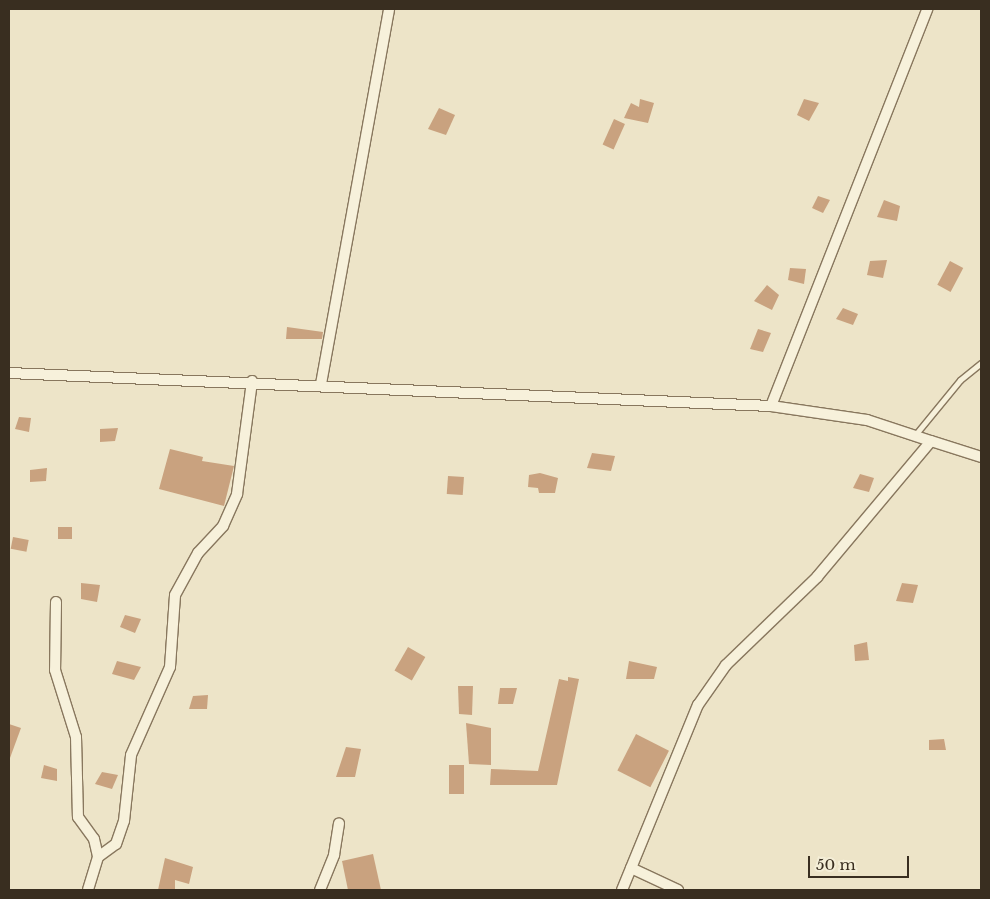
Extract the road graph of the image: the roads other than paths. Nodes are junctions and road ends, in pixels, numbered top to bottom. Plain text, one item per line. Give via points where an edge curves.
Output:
1 (389, 9) edge
2 (927, 9) edge
3 (981, 363) edge
4 (9, 373) edge
5 (252, 382) junction
6 (321, 384) junction
7 (771, 406) junction
8 (915, 435) junction
9 (931, 441) junction
10 (981, 457) edge
11 (56, 602) dead end
12 (339, 823) dead end
13 (98, 857) junction
14 (631, 868) junction
15 (88, 890) edge
16 (320, 890) edge
17 (622, 890) edge
18 (678, 890) edge

1 - 6 street
2 - 7 street
3 - 8 lane via 960,380
4 - 5 street
5 - 6 street
5 - 13 street via 237,494 223,526 198,553 174,595 170,667 131,755 124,821 116,844
6 - 7 street
7 - 8 street via 867,420
8 - 9 street
9 - 10 street
9 - 14 street via 817,577 715,681 698,705
11 - 13 street via 54,670 76,737 78,817 94,839
12 - 16 street via 334,854
13 - 15 street
14 - 17 street
14 - 18 street

